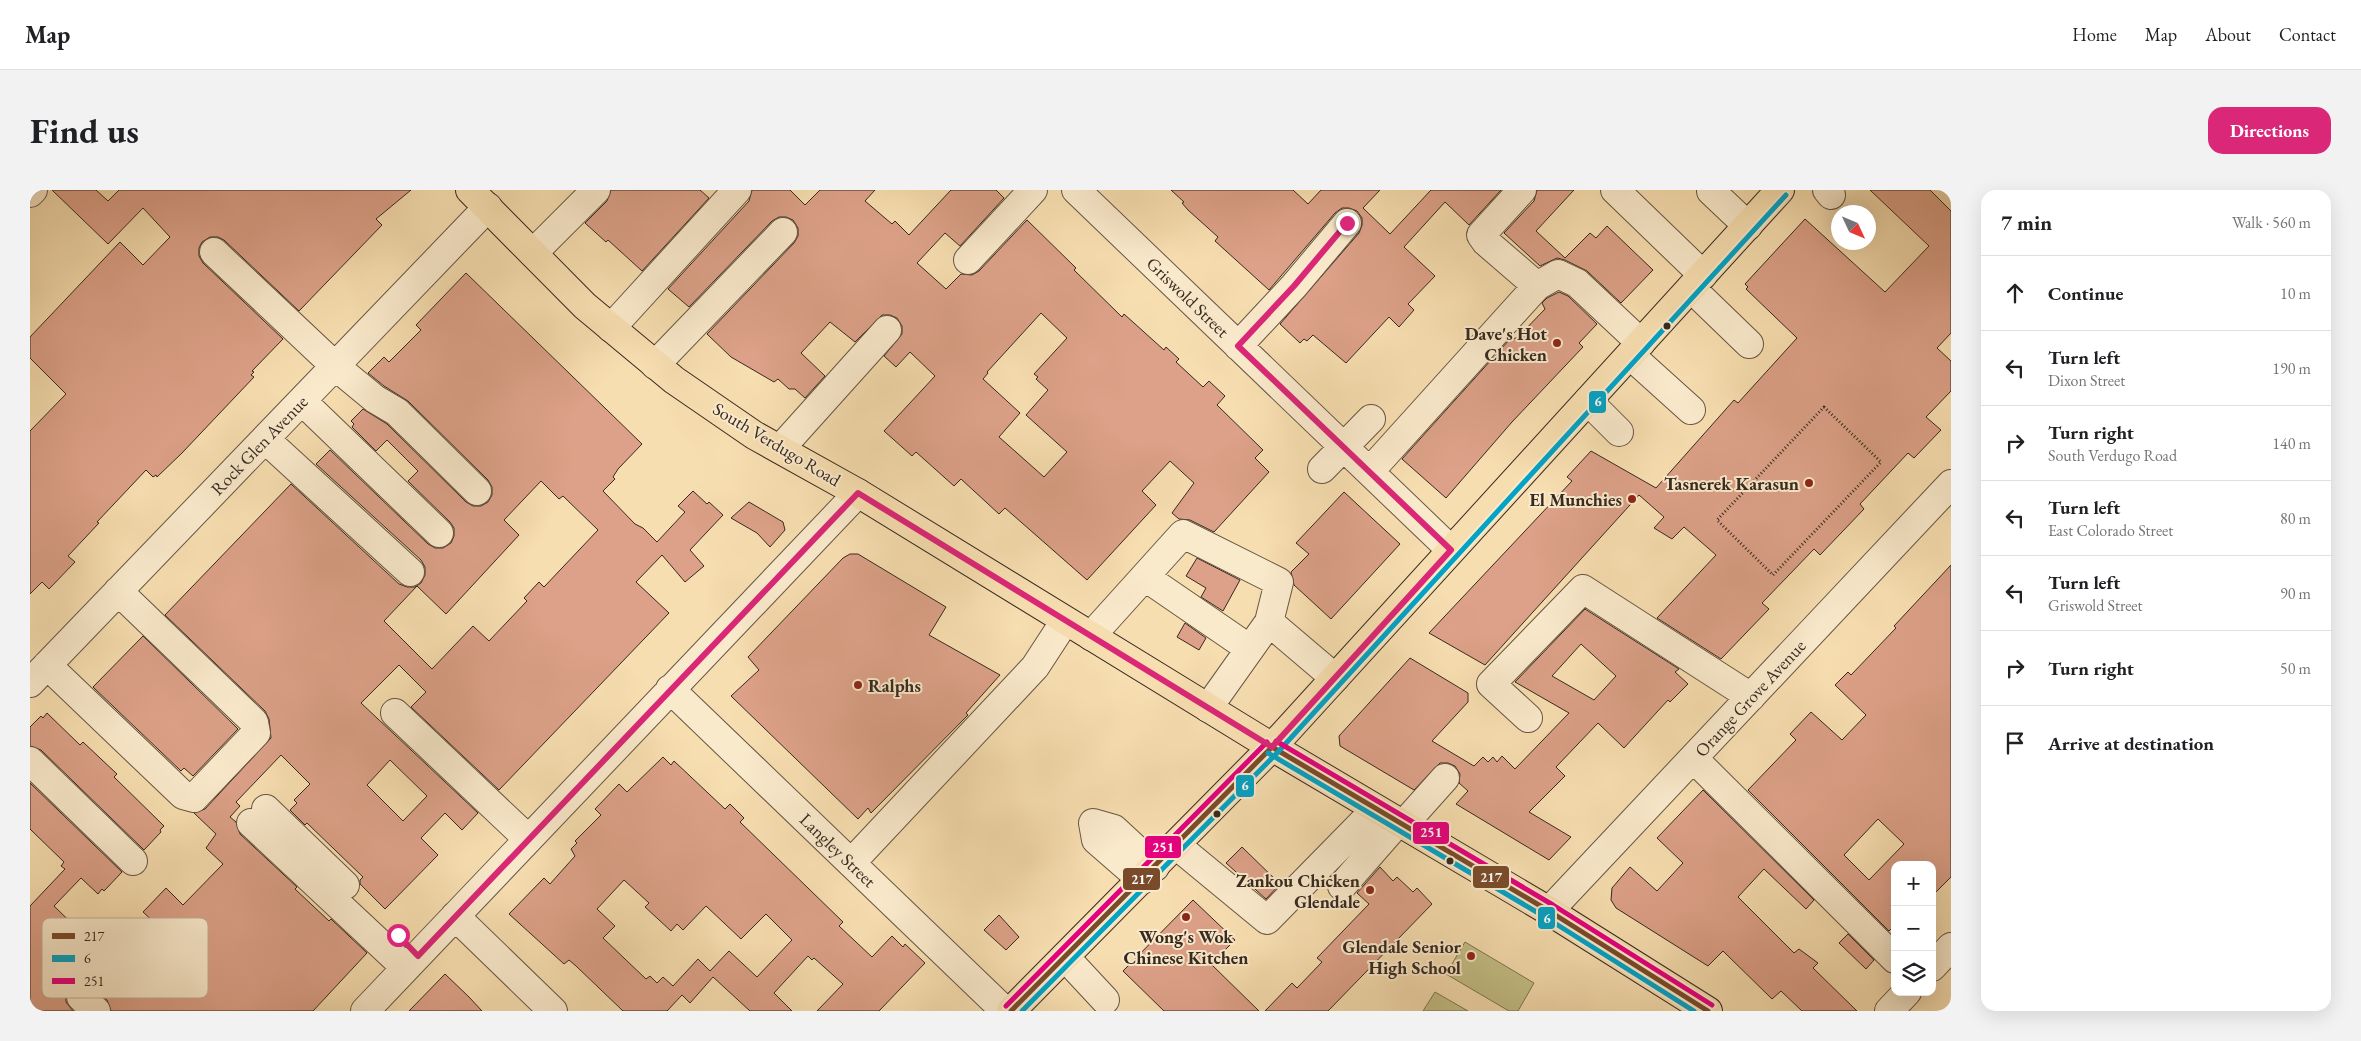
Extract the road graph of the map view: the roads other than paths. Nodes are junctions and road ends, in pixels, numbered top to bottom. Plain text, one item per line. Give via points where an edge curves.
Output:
1 (33, 190) edge
2 (596, 190) edge
3 (737, 190) edge
4 (1033, 190) edge
5 (1076, 190) edge
6 (1522, 190) edge
7 (1615, 190) edge
8 (1780, 190) edge
9 (1710, 191) edge
10 (30, 193) edge
11 (479, 199) edge
12 (1347, 223) dead end
13 (1748, 226) junction
14 (783, 232) dead end
15 (214, 252) dead end
16 (533, 253) junction
17 (968, 260) dead end
18 (1697, 282) junction
19 (1537, 286) junction
20 (611, 328) junction
21 (887, 330) dead end
22 (1749, 344) dead end
23 (1238, 346) junction
24 (1635, 349) junction
25 (656, 365) junction
26 (335, 366) junction
27 (302, 401) junction
28 (1588, 401) junction
29 (1691, 410) dead end
30 (1371, 419) dead end
31 (1619, 432) dead end
32 (265, 439) junction
33 (1344, 447) junction
34 (780, 449) junction
35 (1322, 469) dead end
36 (1370, 471) junction
37 (1951, 484) edge
38 (477, 491) dead end
39 (858, 493) junction
40 (439, 533) dead end
41 (1451, 550) junction
42 (410, 572) dead end
43 (1145, 577) junction
44 (118, 591) junction
45 (1065, 620) junction
46 (1269, 622) junction
47 (1091, 636) junction
48 (1250, 649) junction
49 (38, 674) edge
50 (1335, 678) junction
51 (670, 689) junction
52 (1750, 697) junction
53 (1208, 708) junction
54 (395, 713) dead end
55 (1528, 718) dead end
56 (1272, 747) junction
57 (1694, 758) junction
58 (30, 761) edge
59 (1445, 778) dead end
60 (258, 816) dead end
61 (1392, 818) junction
62 (528, 839) junction
63 (1176, 845) junction
64 (134, 861) dead end
65 (851, 862) junction
66 (1342, 886) dead end
67 (1549, 911) junction
68 (456, 916) junction
69 (1951, 947) edge
70 (1891, 955) edge
71 (1064, 957) junction
72 (412, 962) junction
73 (1936, 963) edge
74 (1903, 996) edge
75 (1105, 1000) dead end
76 (365, 1011) edge
77 (552, 1011) edge
78 (1005, 1011) edge
79 (1010, 1011) edge
80 (1708, 1011) edge
81 (1889, 1011) edge

1 - 10 street
2 - 16 street
3 - 20 street
4 - 17 street
5 - 23 street, Griswold Street
6 - 19 street via 1481,235
7 - 18 street
8 - 13 main road
9 - 13 street
11 - 16 main road, South Verdugo Road
11 - 26 street, Rock Glen Avenue
12 - 23 street
13 - 18 main road
14 - 25 street
15 - 26 street
16 - 20 main road, South Verdugo Road
18 - 22 street
18 - 24 main road
19 - 24 street via 1558,274 1577,283
19 - 36 street
20 - 25 main road, South Verdugo Road
21 - 34 street
23 - 33 street, Griswold Street
24 - 28 main road
24 - 29 street
25 - 34 main road, South Verdugo Road via 738,424
26 - 27 street, Rock Glen Avenue
26 - 38 street via 375,399 397,412
27 - 32 street, Rock Glen Avenue
27 - 40 street
28 - 31 street
28 - 41 main road
30 - 33 street
32 - 42 street
32 - 44 street, Rock Glen Avenue
33 - 35 street
33 - 36 street, Griswold Street
34 - 39 main road, South Verdugo Road
36 - 41 street, Griswold Street
37 - 52 street, Orange Grove Avenue
39 - 45 main road, South Verdugo Road
39 - 51 street
41 - 50 main road
43 - 46 street via 1183,534 1279,582
43 - 47 street
43 - 48 street
44 - 49 street, Rock Glen Avenue
44 - 49 street via 254,722 256,734 194,798 183,795
45 - 47 main road, South Verdugo Road
45 - 65 street via 1035,667
46 - 48 street
46 - 50 street
47 - 53 main road, South Verdugo Road
48 - 53 street
50 - 56 main road
51 - 62 street
51 - 65 street, Langley Street
52 - 55 street via 1583,589 1491,684
52 - 57 street, Orange Grove Avenue
53 - 56 main road, South Verdugo Road
54 - 62 street
56 - 61 main road, South Verdugo Road
56 - 63 main road
57 - 67 street, Orange Grove Avenue
57 - 70 street
58 - 64 street
59 - 61 street
60 - 72 street
61 - 63 street via 1267,920
61 - 66 street
61 - 67 main road, South Verdugo Road
62 - 68 street
63 - 71 main road
65 - 78 street, Langley Street
67 - 80 main road, South Verdugo Road
68 - 72 street
68 - 77 street
69 - 73 street
71 - 75 street
71 - 79 main road
72 - 76 street
74 - 81 street

